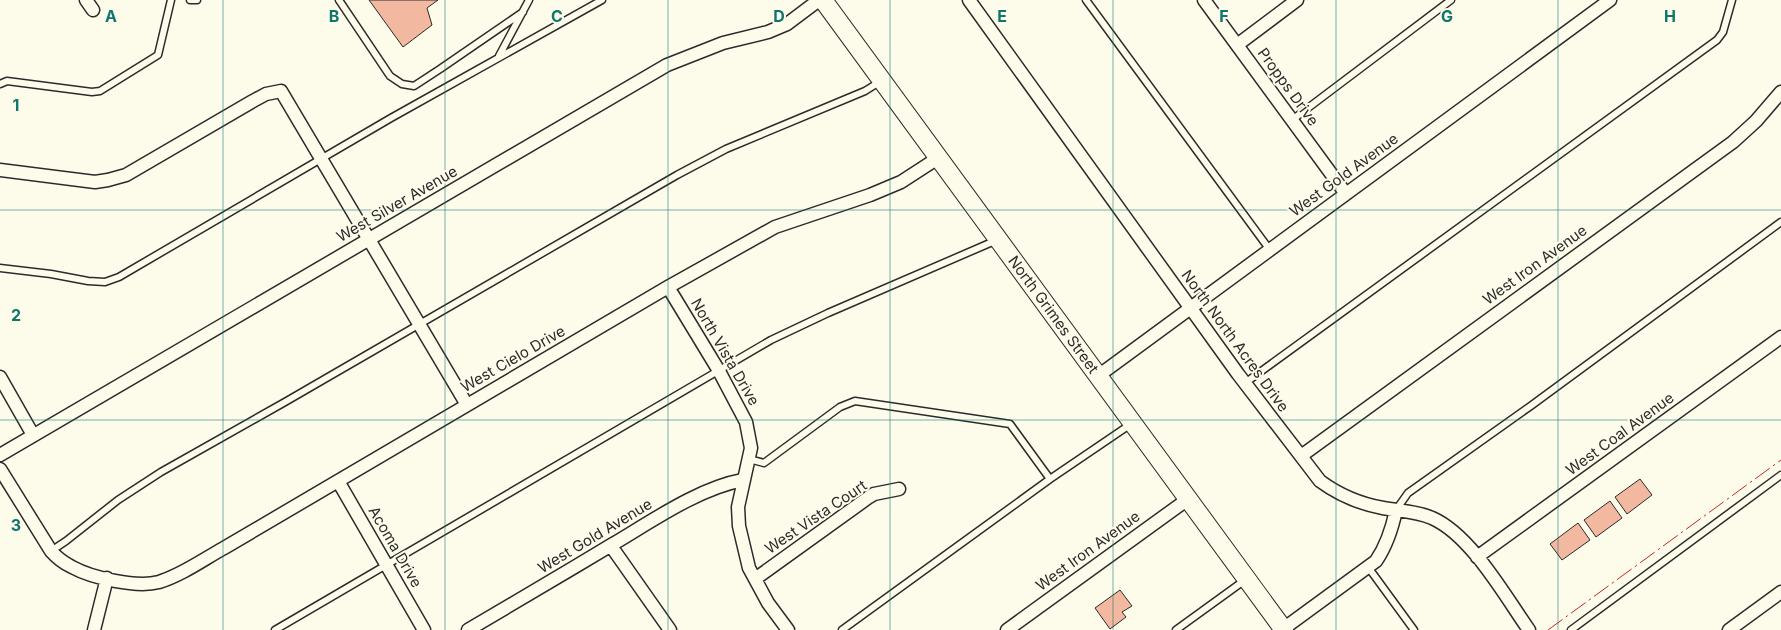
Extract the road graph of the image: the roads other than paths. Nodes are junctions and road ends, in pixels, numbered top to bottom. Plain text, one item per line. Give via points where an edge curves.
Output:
1 (171, 0) edge
2 (190, 0) edge
3 (197, 0) edge
4 (339, 0) edge
5 (529, 0) edge
6 (602, 0) edge
7 (821, 0) edge
8 (969, 0) edge
9 (1086, 0) edge
10 (1204, 0) edge
11 (1297, 0) edge
12 (1451, 0) edge
13 (1610, 0) edge
14 (1732, 0) edge
15 (523, 12) junction
16 (1237, 44) junction
17 (498, 57) junction
18 (882, 81) junction
19 (0, 84) edge
20 (1781, 92) edge
21 (1292, 120) junction
22 (938, 158) junction
23 (321, 159) junction
24 (0, 170) edge
25 (1346, 194) junction
26 (1781, 222) edge
27 (369, 239) junction
28 (998, 239) junction
29 (1270, 250) junction
30 (0, 268) edge
31 (668, 287) junction
32 (1190, 308) junction
33 (418, 324) junction
34 (1781, 337) edge
35 (719, 372) junction
36 (1098, 376) junction
37 (0, 377) edge
38 (1245, 383) junction
39 (467, 405) junction
40 (1132, 423) junction
41 (33, 435) junction
42 (0, 455) edge
43 (1301, 456) junction
44 (749, 459) junction
45 (0, 469) edge
46 (1781, 475) edge
47 (1050, 479) junction
48 (743, 480) junction
49 (338, 481) junction
50 (899, 490) dead end
51 (1188, 499) junction
52 (1396, 510) junction
53 (611, 546) junction
54 (50, 551) junction
55 (1477, 557) junction
56 (387, 566) junction
57 (1368, 567) junction
58 (107, 578) junction
59 (755, 579) junction
60 (1246, 579) junction
61 (1781, 592) edge
62 (1283, 629) edge
63 (94, 630) edge
64 (275, 630) edge
65 (424, 630) edge
66 (468, 630) edge
67 (670, 630) edge
68 (788, 630) edge
69 (842, 630) edge
70 (1007, 630) edge
71 (1176, 630) edge
72 (1414, 630) edge
73 (1529, 630) edge
74 (1571, 630) edge
75 (1729, 630) edge

1 - 19 lane via 158,55 100,91 7,81
2 - 3 lane
4 - 15 lane via 390,76 402,84 414,86
5 - 15 lane
6 - 17 lane
7 - 18 main road, North Grimes Street
7 - 27 street, West Silver Avenue via 787,24 723,43 668,65
8 - 32 street, North North Acres Drive
9 - 29 lane
10 - 16 street, Propps Drive
11 - 16 street
12 - 21 lane
13 - 25 street, West Gold Avenue
14 - 38 lane via 1723,32 1717,40
15 - 17 lane
16 - 21 street, Propps Drive
17 - 23 lane
18 - 22 main road, North Grimes Street
18 - 33 lane via 726,149
20 - 43 street, West Iron Avenue via 1733,142
21 - 25 street, Propps Drive
22 - 28 main road, North Grimes Street
22 - 31 street, West Cielo Drive via 901,182 878,192 775,227
23 - 24 street via 281,91 253,100 126,175 95,182
23 - 27 street
23 - 30 lane via 119,277 105,282
25 - 29 street, West Gold Avenue
26 - 52 lane via 1408,493
27 - 33 street
27 - 41 street, West Silver Avenue
28 - 35 lane via 771,340
28 - 36 main road, North Grimes Street
29 - 32 street, West Gold Avenue
31 - 35 street, North Vista Drive
31 - 39 street, West Cielo Drive
32 - 36 street, West Gold Avenue
32 - 38 street, North North Acres Drive
33 - 39 street
33 - 54 lane via 161,472
34 - 55 street, West Coal Avenue
35 - 44 street, North Vista Drive via 746,422 751,448
35 - 56 lane
36 - 40 main road, North Grimes Street
37 - 41 street
38 - 43 street, North North Acres Drive
39 - 49 street, West Cielo Drive
40 - 47 lane
40 - 51 main road, North Grimes Street
41 - 42 street, West Silver Avenue
43 - 52 street, North North Acres Drive via 1320,481 1333,490 1348,498
44 - 47 lane via 764,464 840,407 855,401 1010,424
44 - 48 street, North Vista Drive
45 - 54 street
46 - 74 lane
47 - 69 lane
48 - 53 street, West Gold Avenue via 705,491
48 - 59 street, North Vista Drive via 738,507 739,526 749,568
49 - 56 street, Acoma Drive
49 - 58 street, West Cielo Drive via 160,582 130,584
50 - 59 street, West Vista Court via 869,497
51 - 60 main road, North Grimes Street
51 - 70 street, West Iron Avenue
52 - 55 street, North North Acres Drive via 1432,518 1456,534
52 - 57 street via 1385,548
53 - 66 street, West Gold Avenue
53 - 67 street
54 - 58 street, West Cielo Drive via 73,568
55 - 73 street, North North Acres Drive
56 - 64 lane
56 - 65 street, Acoma Drive
57 - 62 street
57 - 72 lane
58 - 63 street
59 - 68 street, North Vista Drive
60 - 62 main road, North Grimes Street
60 - 71 lane
61 - 75 street

